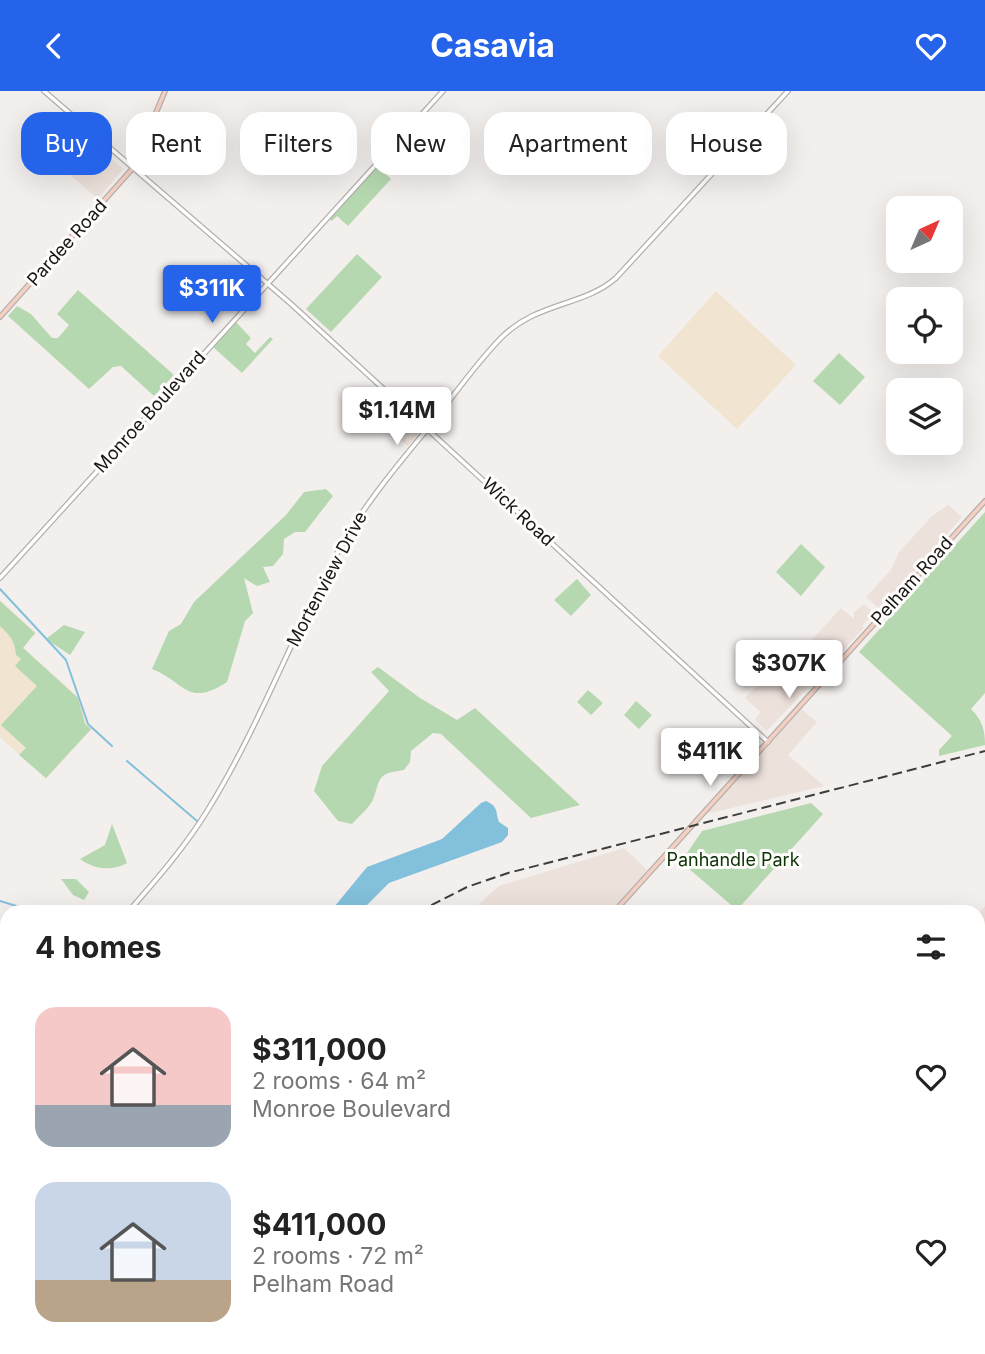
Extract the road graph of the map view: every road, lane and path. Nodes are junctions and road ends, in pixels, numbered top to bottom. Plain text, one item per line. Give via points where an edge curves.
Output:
1 (44, 91) edge
2 (165, 91) edge
3 (443, 91) edge
4 (788, 91) edge
5 (156, 112) edge
6 (126, 162) edge
7 (127, 175) edge
8 (141, 175) edge
9 (267, 282) junction
10 (0, 317) edge
11 (427, 429) junction
12 (985, 501) edge
13 (0, 578) edge
14 (768, 742) junction
15 (134, 905) edge
16 (620, 905) edge

1 - 6 street, Wick Road
2 - 5 main road, Pardee Road
3 - 9 street, Monroe Boulevard
4 - 11 street, Mortenview Drive via 616,278 599,290 536,312 509,330
7 - 10 main road, Pardee Road
8 - 9 street, Wick Road
9 - 11 street, Wick Road
9 - 13 street, Monroe Boulevard
11 - 14 street, Wick Road
11 - 15 street, Mortenview Drive via 373,497 339,551 207,811
12 - 14 main road, Pelham Road
14 - 16 main road, Pelham Road

